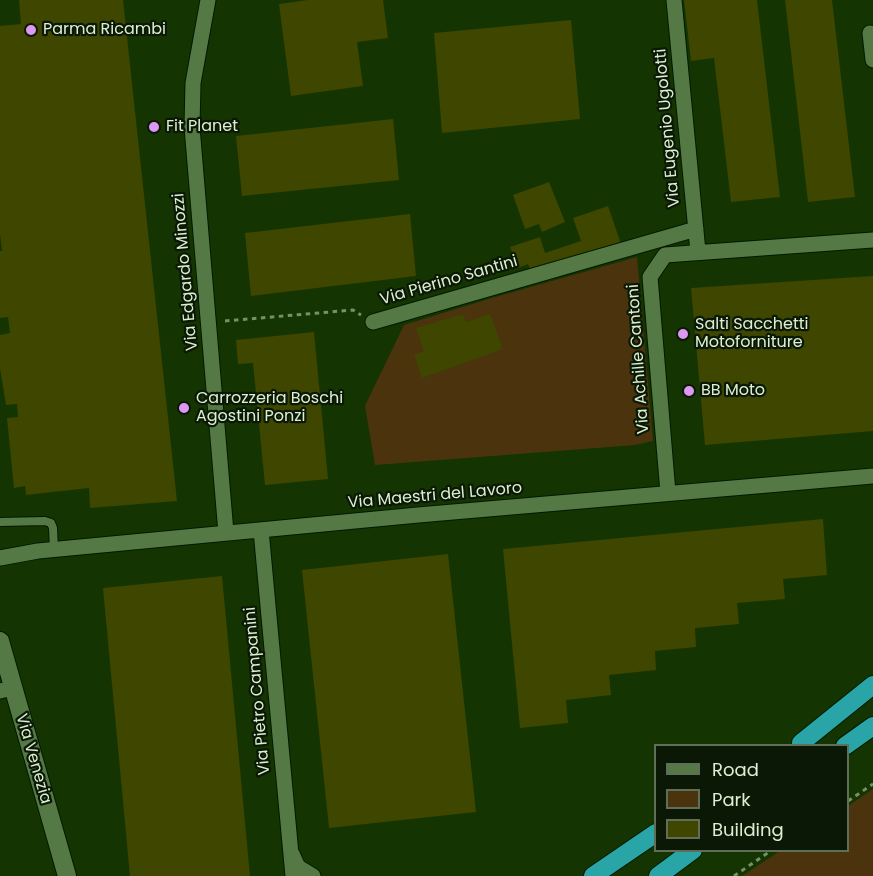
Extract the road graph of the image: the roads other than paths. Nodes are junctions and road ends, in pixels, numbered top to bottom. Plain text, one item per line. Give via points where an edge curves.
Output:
1 (674, 0) edge
2 (209, 3) edge
3 (870, 33) dead end
4 (873, 60) edge
5 (696, 230) junction
6 (873, 240) edge
7 (698, 252) junction
8 (373, 322) road end
9 (873, 476) edge
10 (668, 493) junction
11 (0, 522) edge
12 (261, 530) junction
13 (226, 533) junction
14 (54, 550) junction
15 (0, 558) edge
16 (0, 641) edge
17 (873, 685) edge
18 (7, 689) edge
19 (873, 694) edge
20 (869, 729) edge
21 (799, 744) edge
22 (848, 744) edge
23 (654, 834) edge
24 (654, 846) edge
25 (291, 849) junction
26 (690, 852) edge
27 (67, 876) edge
28 (293, 876) edge
29 (313, 876) edge
30 (593, 876) edge
31 (614, 876) edge
32 (658, 876) edge

1 - 5 street, Via Eugenio Ugolotti
2 - 13 street, Via Edgardo Minozzi via 195,65 192,111
3 - 4 street
5 - 7 street, Via Eugenio Ugolotti
5 - 8 street, Via Pierino Santini
6 - 7 street, Via Achille Cantoni
7 - 10 street, Via Achille Cantoni via 665,255 650,277
9 - 10 street, Via Maestri del Lavoro
10 - 12 street, Via Maestri del Lavoro
11 - 14 lane via 51,523
12 - 13 street, Via Maestri del Lavoro
12 - 25 street, Via Pietro Campanini
13 - 14 street, Via Maestri del Lavoro
14 - 15 street, Via Maestri del Lavoro
16 - 18 main road, Via Venezia
17 - 21 highway
18 - 27 main road, Via Venezia
19 - 21 highway
20 - 22 highway
23 - 30 highway
24 - 31 highway
25 - 28 street, Via Pietro Campanini
25 - 29 street, Via Pietro Campanini via 298,867
26 - 32 highway

